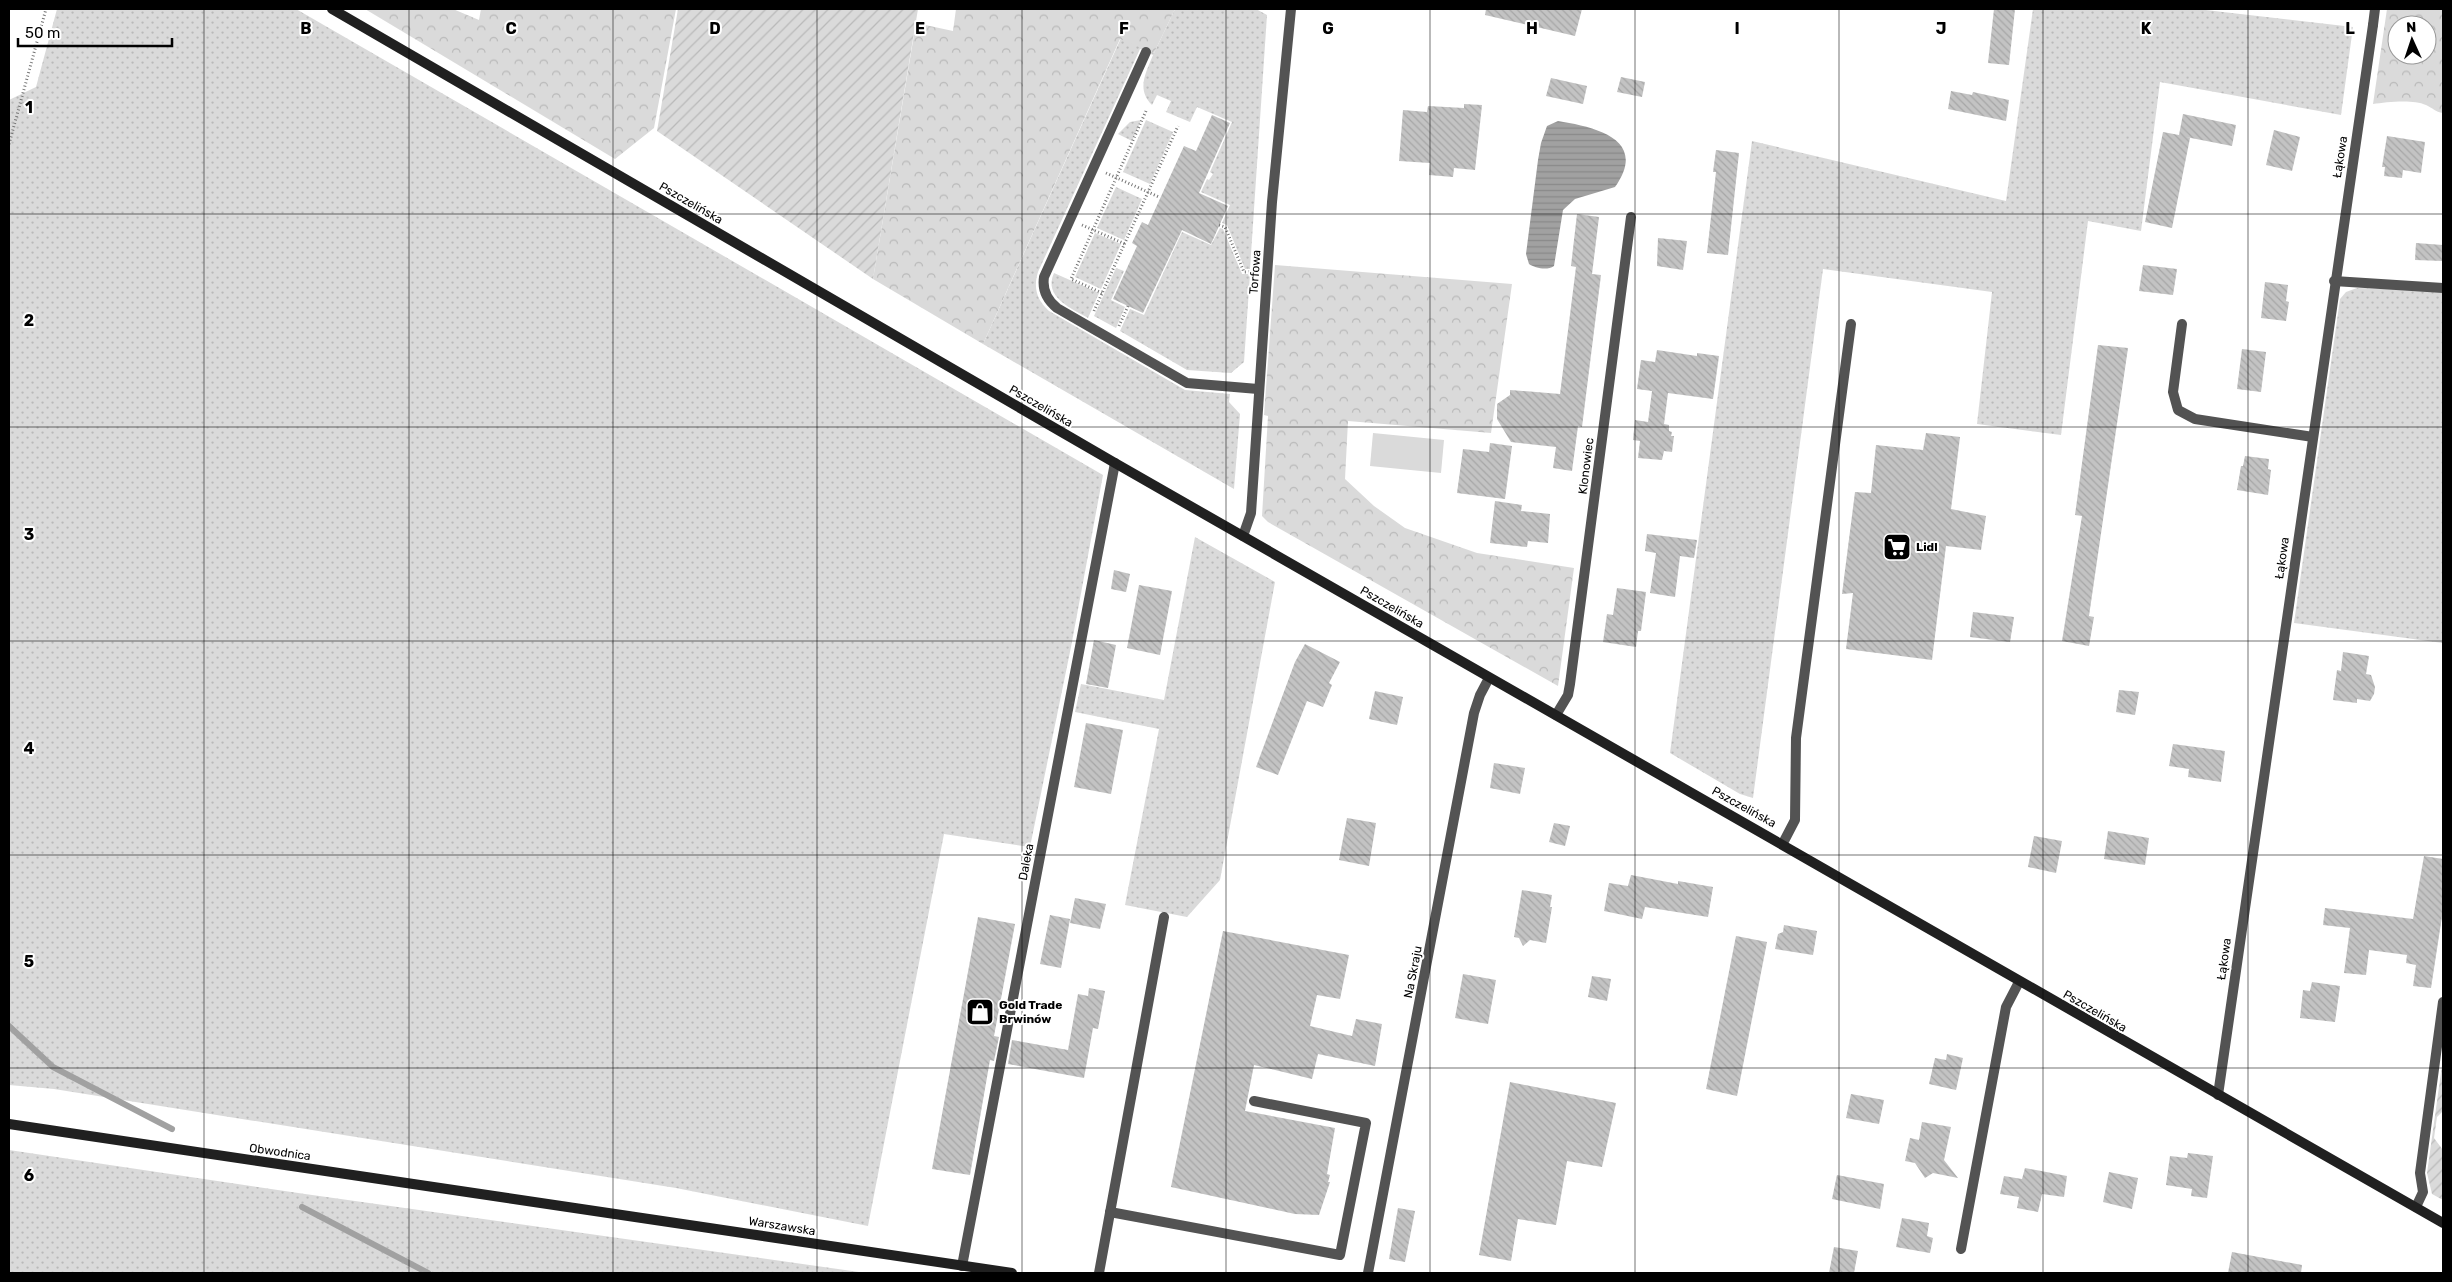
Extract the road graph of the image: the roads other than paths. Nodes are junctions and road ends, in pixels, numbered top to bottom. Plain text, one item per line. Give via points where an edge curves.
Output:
1 (332, 9) edge
2 (1291, 9) edge
3 (2375, 9) edge
4 (1146, 52) dead end
5 (1631, 217) dead end
6 (2334, 281) junction
7 (2443, 288) edge
8 (1851, 324) dead end
9 (2182, 324) dead end
10 (1258, 389) junction
11 (2313, 437) junction
12 (1115, 463) junction
13 (1243, 536) junction
14 (1489, 678) junction
15 (1556, 716) junction
16 (1783, 843) junction
17 (1164, 917) dead end
18 (2019, 982) junction
19 (2443, 1002) edge
20 (2218, 1095) junction
21 (1254, 1101) dead end
22 (9, 1124) edge
23 (548, 1204) joint
24 (2416, 1207) junction
25 (1110, 1212) junction
26 (2443, 1223) edge
27 (1961, 1249) dead end
28 (962, 1266) junction
29 (1012, 1273) edge
30 (1099, 1273) edge
31 (1368, 1273) edge

1 - 12 main road, Pszczelińska
2 - 10 street, Torfowa
3 - 6 street, Łąkowa
4 - 10 street via 1044,277 1044,290 1051,304 1187,383
5 - 15 street, Klonowiec via 1570,684 1568,695
6 - 7 street
6 - 11 street, Łąkowa
8 - 16 street via 1796,738 1795,820
9 - 11 street via 2173,392 2178,410 2194,418
10 - 13 street, Torfowa via 1251,513
11 - 20 street, Łąkowa
12 - 13 main road, Pszczelińska
12 - 28 street, Daleka
13 - 14 main road, Pszczelińska
14 - 15 main road, Pszczelińska
14 - 31 street, Na Skraju via 1474,713
15 - 16 main road, Pszczelińska
16 - 18 main road, Pszczelińska
17 - 25 street
18 - 20 main road, Pszczelińska
18 - 27 street via 2006,1007
19 - 24 street via 2420,1172 2423,1194
20 - 24 main road, Pszczelińska
21 - 25 street via 1366,1123 1340,1255
22 - 23 main road, Obwodnica
23 - 28 main road, Warszawska
24 - 26 main road, Pszczelińska
25 - 30 street
28 - 29 main road, Warszawska

